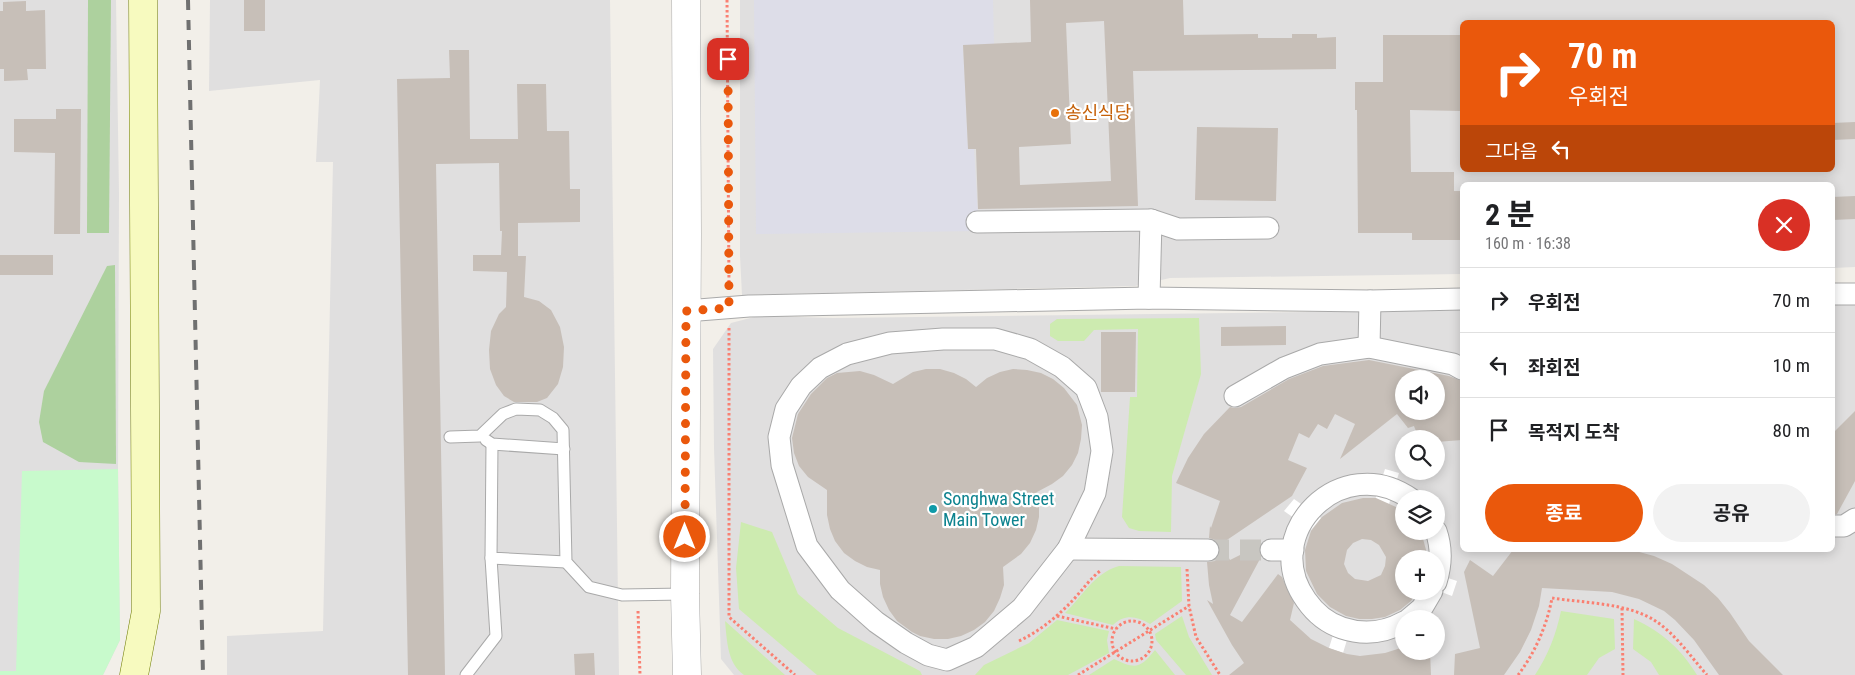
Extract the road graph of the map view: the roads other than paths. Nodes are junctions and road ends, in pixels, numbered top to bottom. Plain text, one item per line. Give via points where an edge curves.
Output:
1 (143, 0) edge
2 (686, 0) edge
3 (1151, 220) junction
4 (977, 222) dead end
5 (1268, 228) dead end
6 (1835, 294) edge
7 (1855, 294) edge
8 (1148, 298) junction
9 (1460, 299) edge
10 (1370, 301) junction
11 (947, 302) junction
12 (686, 311) junction
13 (943, 338) junction
14 (1369, 347) junction
15 (1460, 368) edge
16 (1235, 396) dead end
17 (480, 436) junction
18 (450, 437) dead end
19 (492, 444) junction
20 (564, 448) junction
21 (1397, 490) edge
22 (1855, 519) edge
23 (1835, 526) edge
24 (1068, 549) junction
25 (1208, 550) tunnel mouth
26 (1271, 550) tunnel mouth
27 (1293, 550) junction
28 (490, 558) junction
29 (566, 562) junction
30 (685, 594) junction
31 (1395, 626) edge
32 (947, 668) edge
33 (134, 675) edge
34 (466, 675) edge
35 (687, 675) edge

1 - 33 main road via 146,611
2 - 12 street
3 - 4 street
3 - 5 street via 1178,229
3 - 8 street
6 - 7 street
8 - 10 street
8 - 11 street
9 - 10 street
10 - 14 street
11 - 12 street
11 - 13 street
12 - 30 street
13 - 24 street via 995,340 1030,349 1062,367 1086,388 1097,416 1102,451 1095,493
13 - 32 street via 890,343 847,354 820,368 801,386 786,409 779,437 782,465 807,546 840,590 876,622
14 - 15 street
14 - 16 street via 1320,354 1284,368
17 - 18 lane
17 - 19 lane
17 - 20 lane via 503,414 516,409 540,410 563,430
19 - 20 lane
19 - 28 lane
20 - 29 lane
21 - 27 street via 1366,484 1336,490 1311,508 1302,521
22 - 23 street via 1844,526
24 - 25 street
24 - 32 street via 1022,608
26 - 27 street
27 - 31 street via 1294,574 1302,595 1323,618 1344,628 1366,632
28 - 29 lane
28 - 34 lane via 496,636
29 - 30 lane via 589,587 622,595
30 - 35 street

